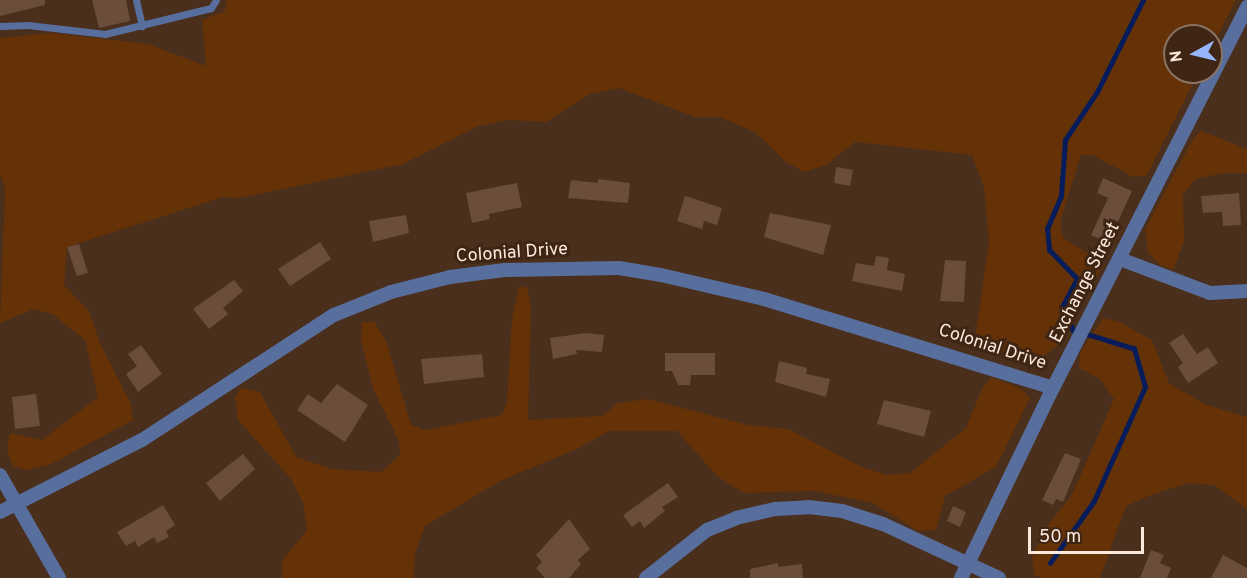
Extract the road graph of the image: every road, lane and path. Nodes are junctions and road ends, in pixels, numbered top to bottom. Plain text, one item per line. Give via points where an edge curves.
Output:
1 (136, 0) edge
2 (216, 0) edge
3 (1247, 7) edge
4 (0, 26) edge
5 (142, 26) junction
6 (1120, 259) junction
7 (1247, 291) edge
8 (1053, 388) junction
9 (0, 475) edge
10 (17, 506) junction
11 (0, 512) edge
12 (968, 564) junction
13 (59, 578) edge
14 (646, 578) edge
15 (961, 578) edge
16 (999, 578) edge

1 - 5 lane
2 - 5 lane via 211,8
3 - 6 street, Exchange Street
4 - 5 lane via 38,26 97,35
6 - 7 street via 1210,293
6 - 8 street, Exchange Street
8 - 10 street, Colonial Drive via 776,302 661,275 619,268 504,270 450,277 391,292 334,315 142,440
8 - 12 street, Exchange Street
9 - 10 street
10 - 11 street, Colonial Drive
10 - 13 street
12 - 14 street via 884,524 842,511 798,508 736,518 707,530
12 - 15 street, Exchange Street
12 - 16 street

